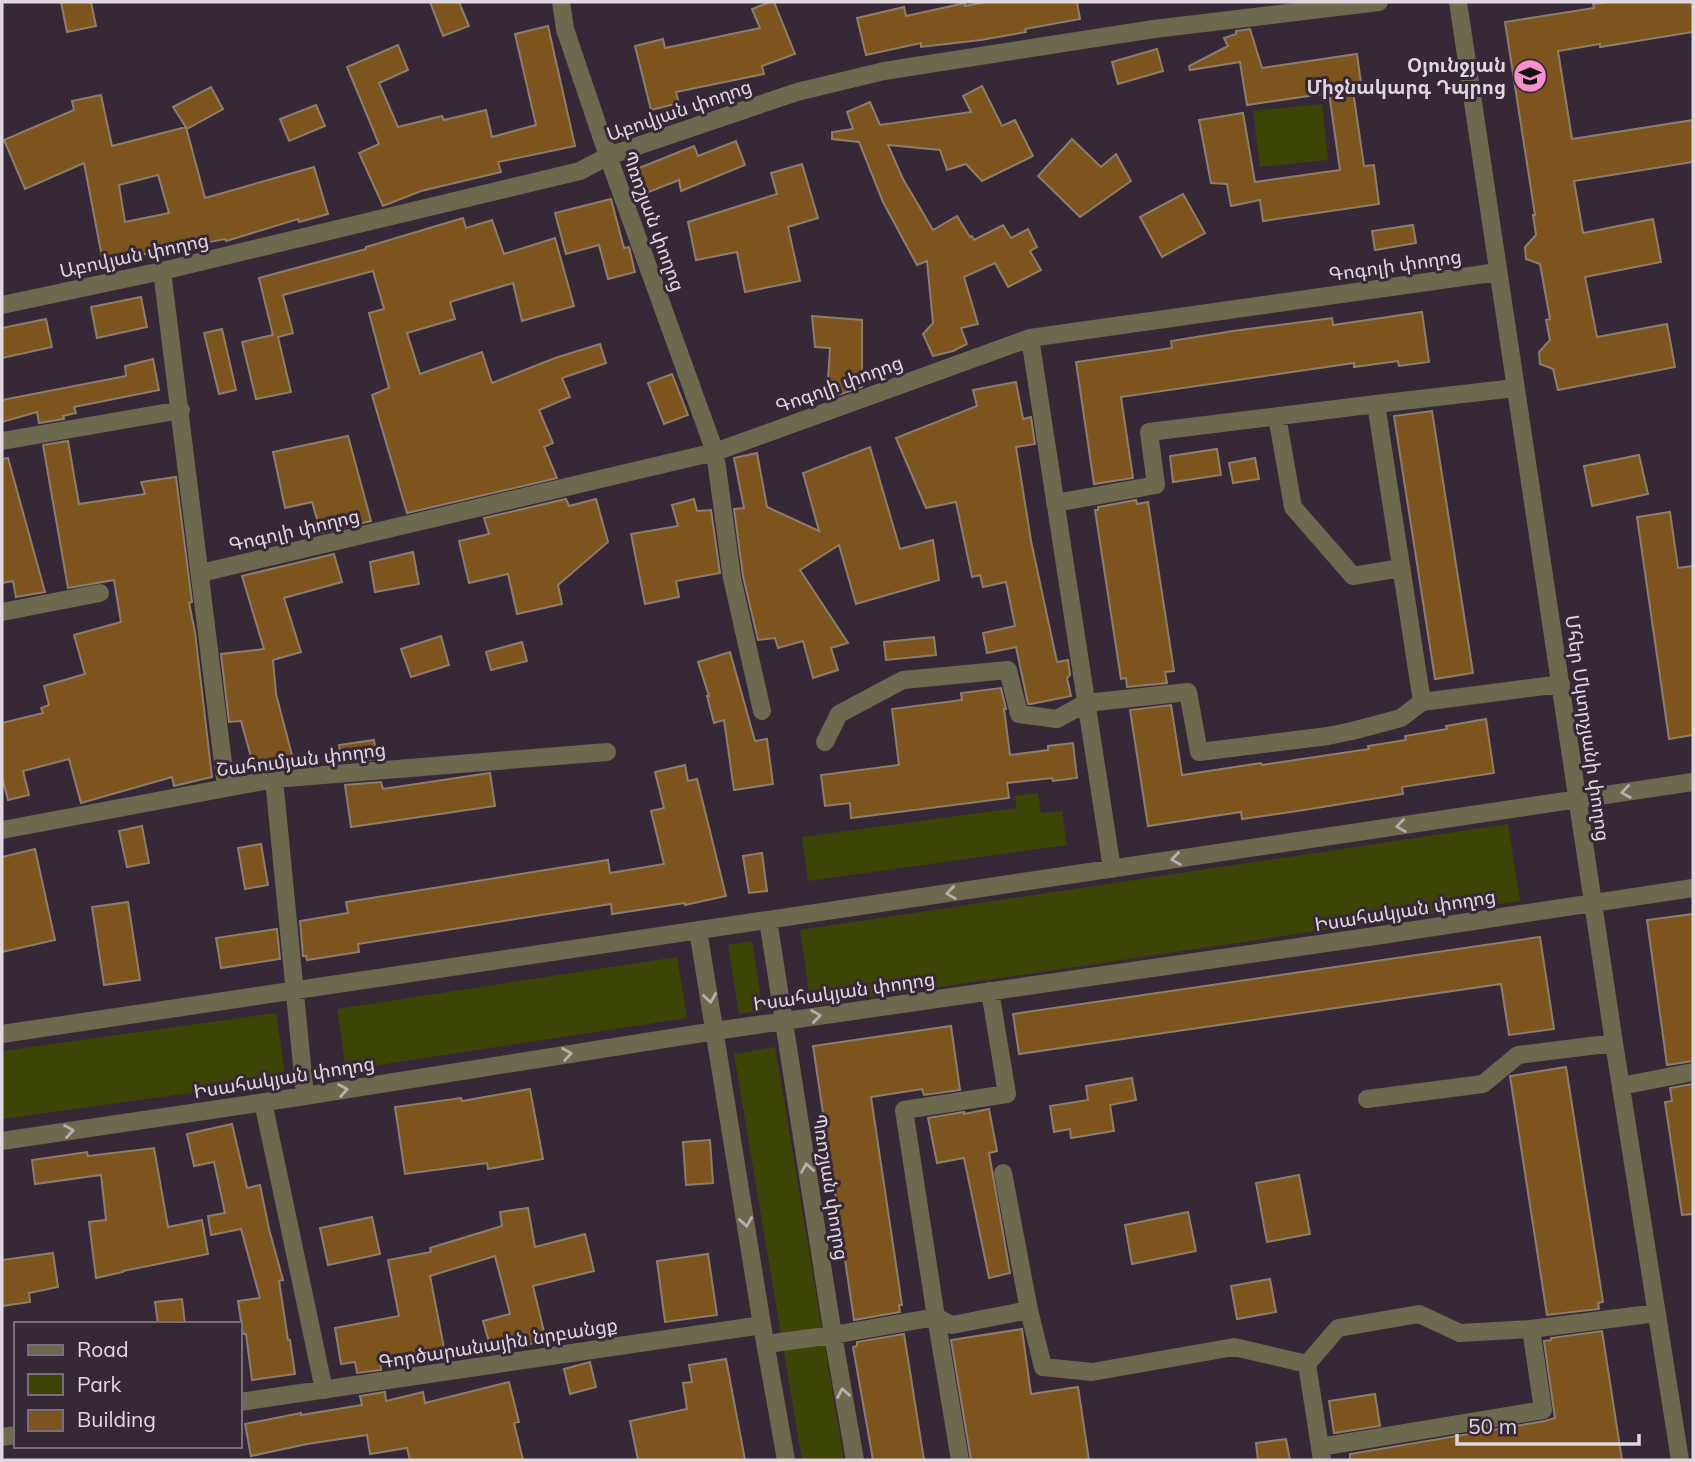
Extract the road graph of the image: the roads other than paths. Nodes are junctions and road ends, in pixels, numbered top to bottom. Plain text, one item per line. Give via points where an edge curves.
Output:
1 (561, 2) edge
2 (1380, 2) edge
3 (1458, 2) edge
4 (608, 156) junction
5 (162, 271) junction
6 (1497, 272) junction
7 (2, 303) edge
8 (1030, 338) junction
9 (1515, 388) junction
10 (1376, 404) junction
11 (181, 410) junction
12 (1277, 416) junction
13 (2, 441) edge
14 (715, 452) junction
15 (1055, 503) junction
16 (1401, 568) junction
17 (201, 573) junction
18 (100, 593) dead end
19 (2, 611) edge
20 (1561, 684) junction
21 (1086, 702) junction
22 (1422, 702) junction
23 (762, 711) dead end
24 (825, 742) dead end
25 (607, 752) dead end
26 (274, 779) junction
27 (1693, 782) edge
28 (226, 787) junction
29 (1578, 799) junction
30 (2, 830) edge
31 (1111, 869) junction
32 (1693, 888) edge
33 (1593, 903) junction
34 (768, 920) junction
35 (698, 930) junction
36 (990, 990) junction
37 (295, 991) junction
38 (784, 1021) junction
39 (715, 1031) junction
40 (2, 1034) edge
41 (1614, 1043) junction
42 (1693, 1072) edge
43 (1621, 1086) junction
44 (305, 1096) junction
45 (1367, 1099) dead end
46 (263, 1102) junction
47 (2, 1141) edge
48 (1003, 1173) dead end
49 (1029, 1310) junction
50 (1657, 1313) junction
51 (936, 1317) junction
52 (762, 1325) junction
53 (1531, 1328) junction
54 (833, 1335) junction
55 (766, 1344) junction
56 (1307, 1364) junction
57 (324, 1390) junction
58 (242, 1402) edge
59 (1321, 1454) edge
60 (786, 1460) edge
61 (855, 1460) edge
62 (960, 1460) edge
63 (1681, 1460) edge

1 - 4 street, Պռոշյան փողոց via 565,29
2 - 4 street, Աբովյան փողոց via 1154,29 884,71 796,92
3 - 6 street, Մհեր Մկտրչյանի փողոց
4 - 5 street, Աբովյան փողոց via 580,171
4 - 14 street, Պռոշյան փողոց
5 - 7 street, Աբովյան փողոց
5 - 11 street
6 - 8 street, Գոգոլի փողոց
6 - 9 street, Մհեր Մկտրչյանի փողոց
8 - 14 street, Գոգոլի փողոց
8 - 15 street
9 - 10 street
9 - 20 street, Մհեր Մկտրչյանի փողոց
10 - 12 street
10 - 16 street
11 - 13 street
11 - 17 street
12 - 15 street via 1149,432 1156,485
12 - 16 street via 1293,507 1353,576
14 - 17 street, Գոգոլի փողոց
14 - 23 street, Պռոշյան փողոց via 732,578
15 - 21 street
16 - 22 street
17 - 28 street
18 - 19 street
20 - 22 street
20 - 29 street, Մհեր Մկտրչյանի փողոց
21 - 22 street via 1188,692 1199,752 1352,731 1401,718
21 - 24 street via 1057,719 1019,714 1008,670 903,680 839,714
21 - 31 street
25 - 26 street, Շահումյան փողոց
26 - 28 street, Շահումյան փողոց
26 - 37 street
27 -> 29 street
28 - 30 street, Շահումյան փողոց
29 -> 31 street
29 - 33 street, Մհեր Մկտրչյանի փողոց
31 -> 34 street
32 - 33 street, Իսահակյան փողոց
33 - 36 street, Իսահակյան փողոց
33 - 41 street, Մհեր Մկտրչյանի փողոց
34 - 35 street
34 - 38 street, Պռոշյան փողոց
35 - 37 street
35 -> 39 street
38 -> 36 street, Իսահակյան փողոց
36 - 51 street via 1007,1094 904,1110
37 - 40 street
37 - 44 street
38 - 39 street, Իսահակյան փողոց
54 -> 38 street, Պռոշյան փողոց
44 -> 39 street, Իսահակյան փողոց
39 -> 52 street
41 - 43 street, Մհեր Մկտրչյանի փողոց
41 - 45 street via 1518,1055 1483,1084
42 - 43 street
43 - 50 street, Մհեր Մկտրչյանի փողոց
44 - 46 street, Իսահակյան փողոց
47 -> 46 street, Իսահակյան փողոց
46 - 57 street
48 - 49 street
49 - 51 street via 952,1325
49 - 56 street via 1044,1367 1092,1372 1234,1347
50 - 53 street
50 - 63 street, Մհեր Մկտրչյանի փողոց
51 - 54 street
51 - 62 street
52 - 55 street
52 - 57 street, Գործարանային նրբանցք
53 - 56 street via 1460,1333 1419,1314 1338,1328
53 - 59 street via 1544,1410
54 - 55 street
61 -> 54 street, Պռոշյան փողոց
55 - 60 street
56 - 59 street
57 - 58 street, Գործարանային նրբանցք

